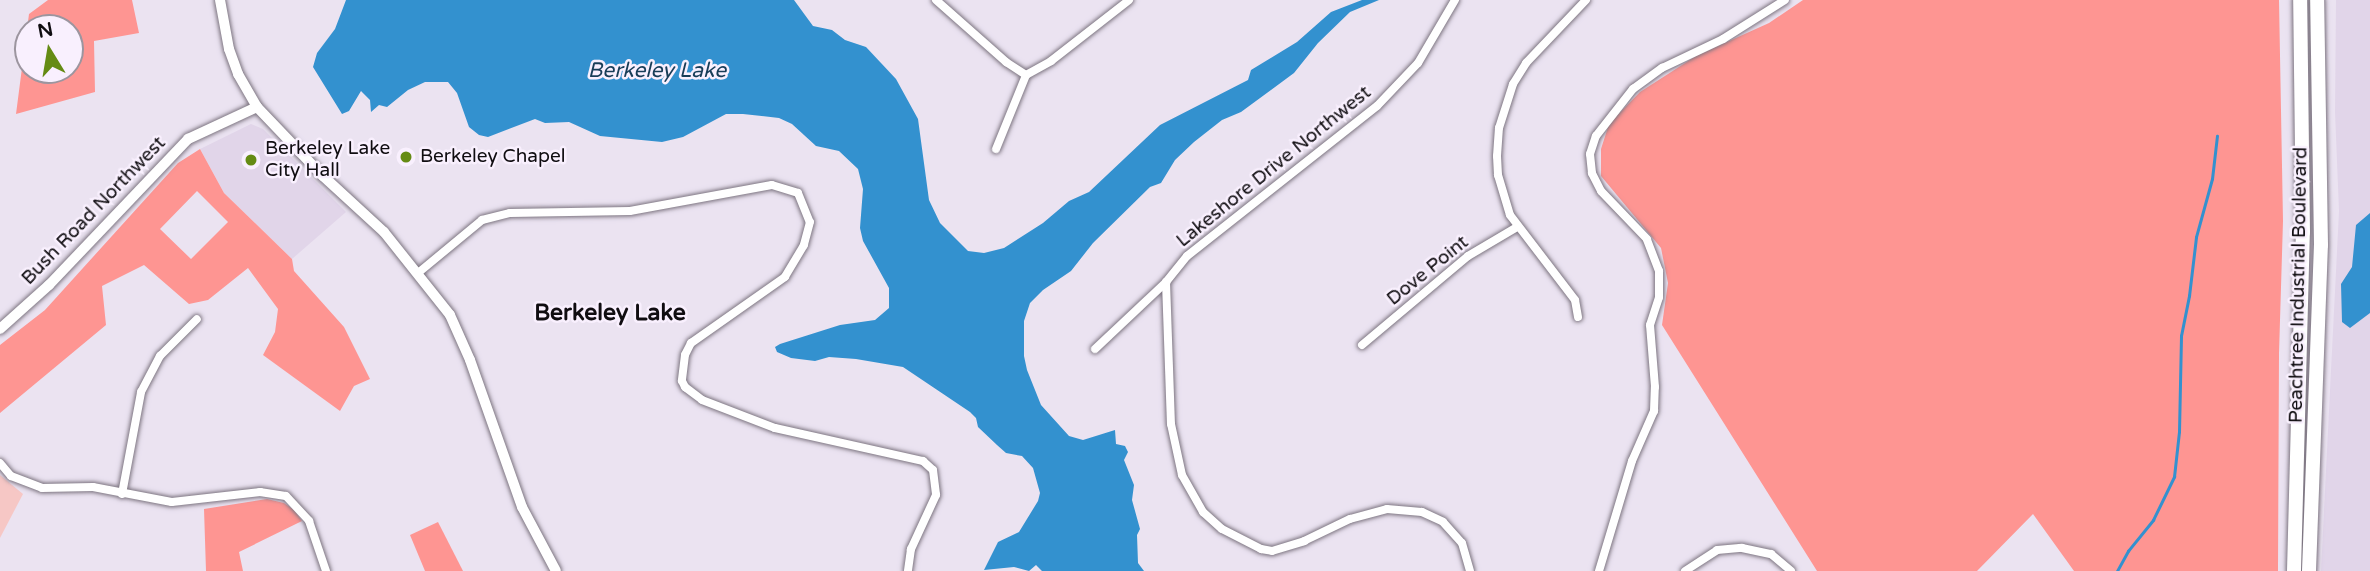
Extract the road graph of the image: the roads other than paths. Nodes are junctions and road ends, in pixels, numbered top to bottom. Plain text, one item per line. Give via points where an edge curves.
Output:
1 (220, 0) edge
2 (936, 0) edge
3 (1129, 0) edge
4 (1455, 0) edge
5 (1586, 0) edge
6 (1785, 0) edge
7 (2300, 0) edge
8 (2317, 0) edge
9 (1026, 75) junction
10 (257, 107) junction
11 (996, 149) dead end
12 (1517, 227) junction
13 (418, 273) junction
14 (1166, 282) junction
15 (1578, 317) dead end
16 (197, 319) dead end
17 (0, 329) edge
18 (1362, 345) dead end
19 (1095, 349) dead end
20 (0, 463) edge
21 (122, 494) junction
22 (326, 571) edge
23 (556, 571) edge
24 (908, 571) edge
25 (1470, 571) edge
26 (1599, 571) edge
27 (1685, 571) edge
28 (1791, 571) edge
29 (2294, 571) edge
30 (2309, 571) edge

1 - 10 street via 229,49
2 - 9 street
3 - 9 street
4 - 14 street, Lakeshore Drive Northwest via 1418,63 1377,106 1187,256
5 - 12 street via 1526,63 1505,105 1499,128 1498,175
6 - 26 street via 1633,89 1596,136 1590,154 1601,191 1647,239 1658,271 1659,296 1650,325 1654,411 1632,461
7 - 29 highway, Peachtree Industrial Boulevard via 2303,232
8 - 30 highway, Peachtree Industrial Boulevard via 2321,245
9 - 11 street
10 - 13 street via 384,232
10 - 17 street, Bush Road Northwest via 188,139 49,285
12 - 15 street via 1575,300
12 - 18 street, Dove Point via 1468,256
13 - 23 street via 450,315 522,507
13 - 24 street via 482,220 510,213 631,211 772,185 798,193 810,222 804,245 785,277 691,343 682,381 702,400 775,428 923,461 933,470 936,495 911,549
14 - 19 street, Lakeshore Drive Northwest
14 - 25 street via 1171,424 1182,475 1203,512 1245,542 1272,551 1387,509 1422,512 1443,522 1462,543
16 - 21 street via 160,356 141,392
20 - 21 street via 12,477 33,486 93,487
21 - 22 street via 172,502 260,492 286,496 309,521
27 - 28 street via 1717,550 1742,548 1771,554

